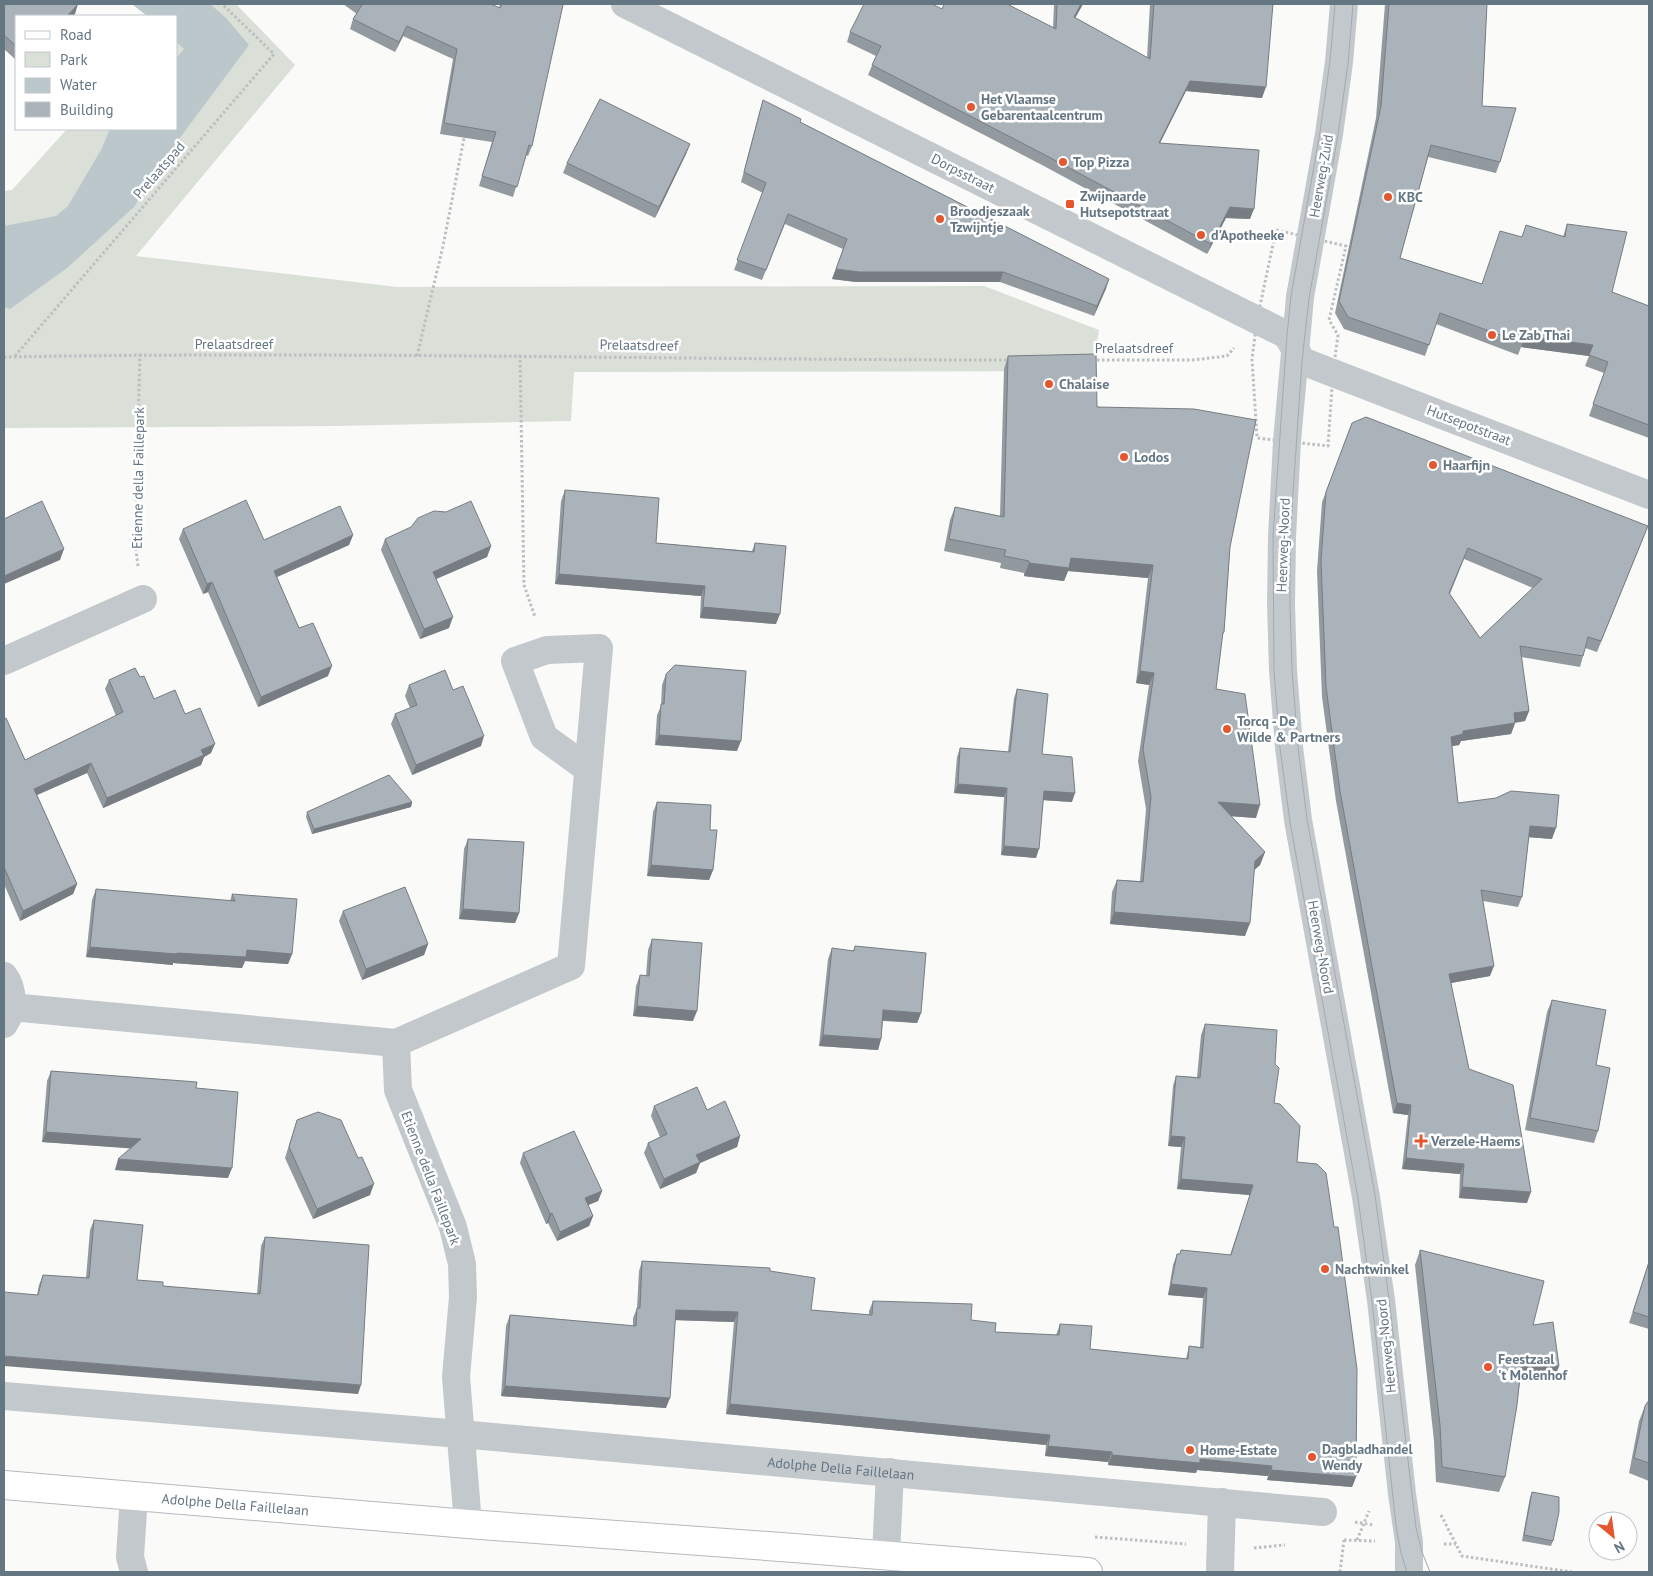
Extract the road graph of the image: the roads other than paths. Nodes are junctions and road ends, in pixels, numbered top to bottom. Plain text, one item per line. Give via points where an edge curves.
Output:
1 (625, 4) edge
2 (1344, 4) edge
3 (1295, 348) junction
4 (1649, 495) edge
5 (143, 599) road end
6 (4, 661) edge
7 (588, 769) junction
8 (4, 976) edge
9 (7, 1015) edge
10 (396, 1043) junction
11 (4, 1396) edge
12 (460, 1434) junction
13 (890, 1472) junction
14 (4, 1485) edge
15 (134, 1496) junction
16 (1222, 1502) junction
17 (1323, 1512) dead end
18 (468, 1524) junction
19 (1409, 1542) junction
20 (886, 1556) junction
21 (1220, 1560) edge
22 (134, 1572) edge
23 (1088, 1572) edge
24 (1409, 1572) edge
25 (1430, 1572) edge

1 - 3 street, Dorpsstraat via 1254,324 1287,335
2 - 3 street, Heerweg-Zuid via 1337,80 1300,297
3 - 4 street, Hutsepotstraat via 1302,361
3 - 19 street, Heerweg-Noord via 1281,556 1283,670 1289,747 1298,820 1366,1197
5 - 6 street
7 - 7 street via 599,648 547,650 515,661 544,737
7 - 10 street via 571,966
8 - 9 street via 11,992
9 - 10 street
10 - 12 street, Etienne della Faillepark via 398,1090 452,1227 462,1264 456,1377
11 - 12 street, Adolphe Della Faillelaan
12 - 13 street, Adolphe Della Faillelaan
12 - 18 street
13 - 16 street, Adolphe Della Faillelaan
13 - 20 street
14 - 15 main road, Adolphe Della Faillelaan
15 - 18 main road, Adolphe Della Faillelaan
15 - 22 street via 130,1557
16 - 17 street, Adolphe Della Faillelaan
16 - 21 street
18 - 20 main road, Adolphe Della Faillelaan
19 - 24 street, Heerweg-Noord
19 - 25 street, Heerweg-Noord via 1419,1561
20 - 23 main road, Adolphe Della Faillelaan

